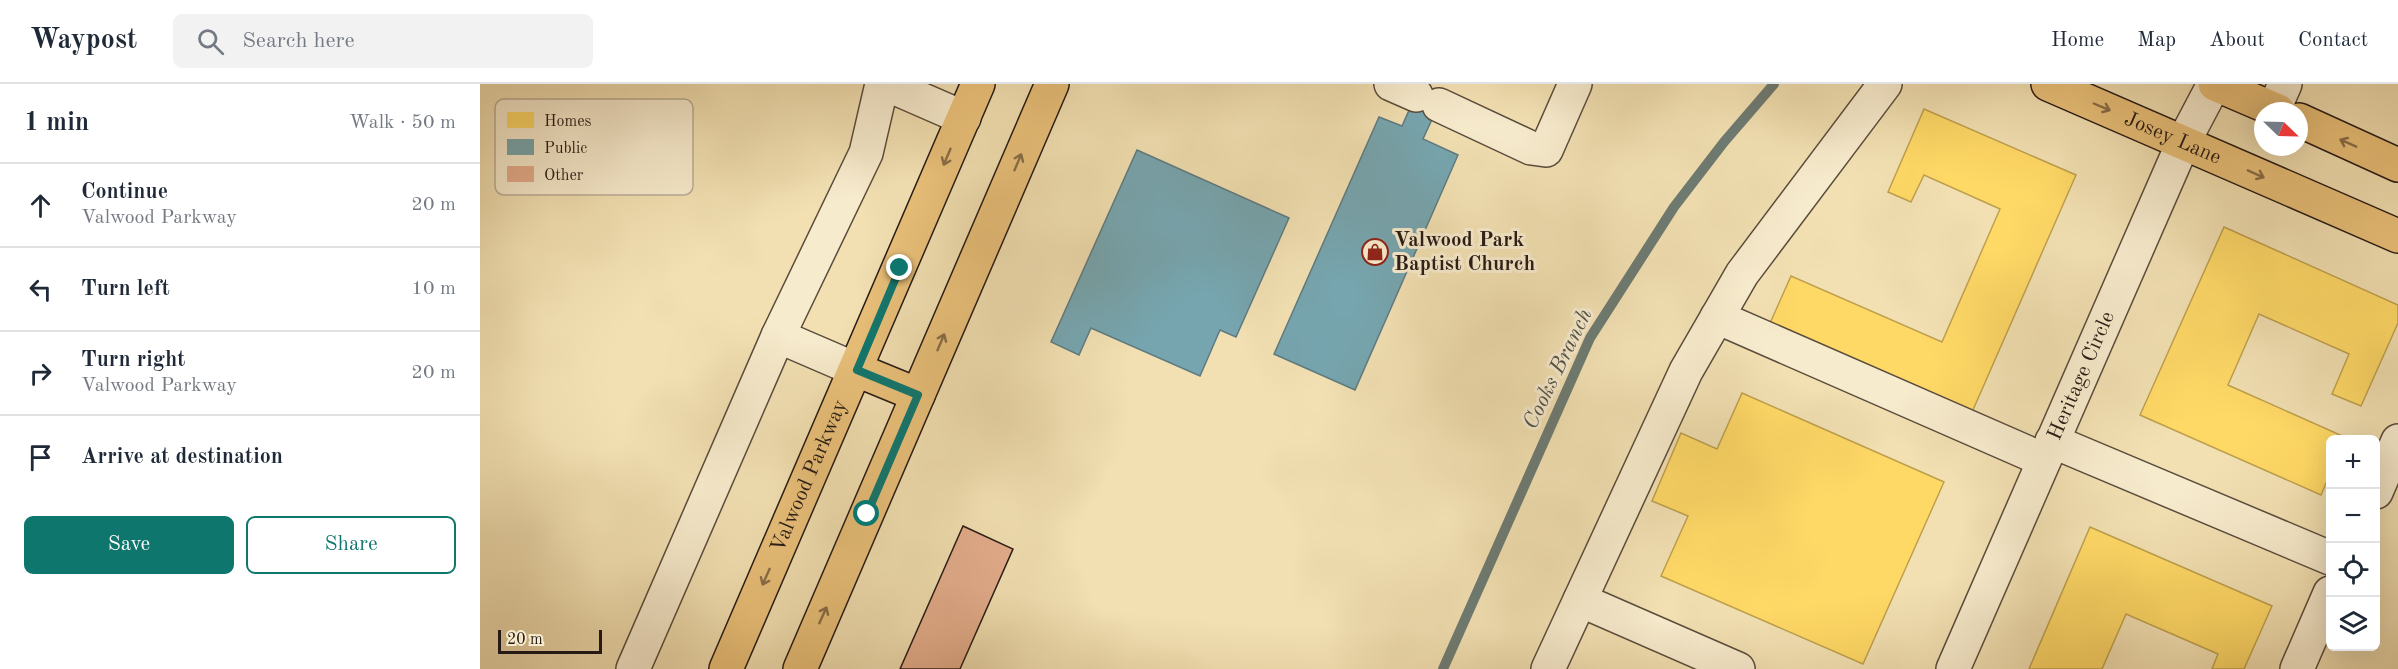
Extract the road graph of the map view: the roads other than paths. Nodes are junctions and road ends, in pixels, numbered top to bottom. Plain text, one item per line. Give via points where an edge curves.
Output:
1 (884, 84) edge
2 (978, 84) edge
3 (1052, 84) edge
4 (1575, 84) edge
5 (1885, 84) edge
6 (2048, 84) edge
7 (2214, 84) edge
8 (1415, 95) edge
9 (2271, 102) edge
10 (964, 118) junction
11 (2308, 118) edge
12 (2183, 142) junction
13 (2398, 165) edge
14 (2398, 236) edge
15 (1717, 317) junction
16 (778, 336) junction
17 (857, 370) junction
18 (918, 395) junction
19 (2398, 441) edge
20 (2048, 450) junction
21 (2377, 489) edge
22 (2326, 556) edge
23 (2329, 597) edge
24 (1580, 600) junction
25 (633, 669) edge
26 (726, 669) edge
27 (800, 669) edge
28 (1548, 669) edge
29 (1738, 669) edge
30 (1953, 669) edge
31 (2297, 669) edge

1 - 10 street
1 - 16 street via 866,153
2 - 10 main road, Valwood Parkway
18 -> 3 main road
4 - 8 street via 1546,150 1531,148
5 - 15 street via 1742,274
6 -> 12 main road, Josey Lane
7 - 9 main road
7 - 12 street, Heritage Circle
10 -> 17 main road, Valwood Parkway
13 -> 11 main road
12 -> 14 main road, Josey Lane
12 - 20 street, Heritage Circle
15 - 20 street
15 - 24 street via 1686,371
16 - 17 street
16 - 25 street
17 - 18 main road
17 -> 26 main road, Valwood Parkway
27 -> 18 main road
19 - 21 street
20 - 22 street
20 - 30 street, Heritage Circle
23 - 31 street
24 - 28 street
24 - 29 street

